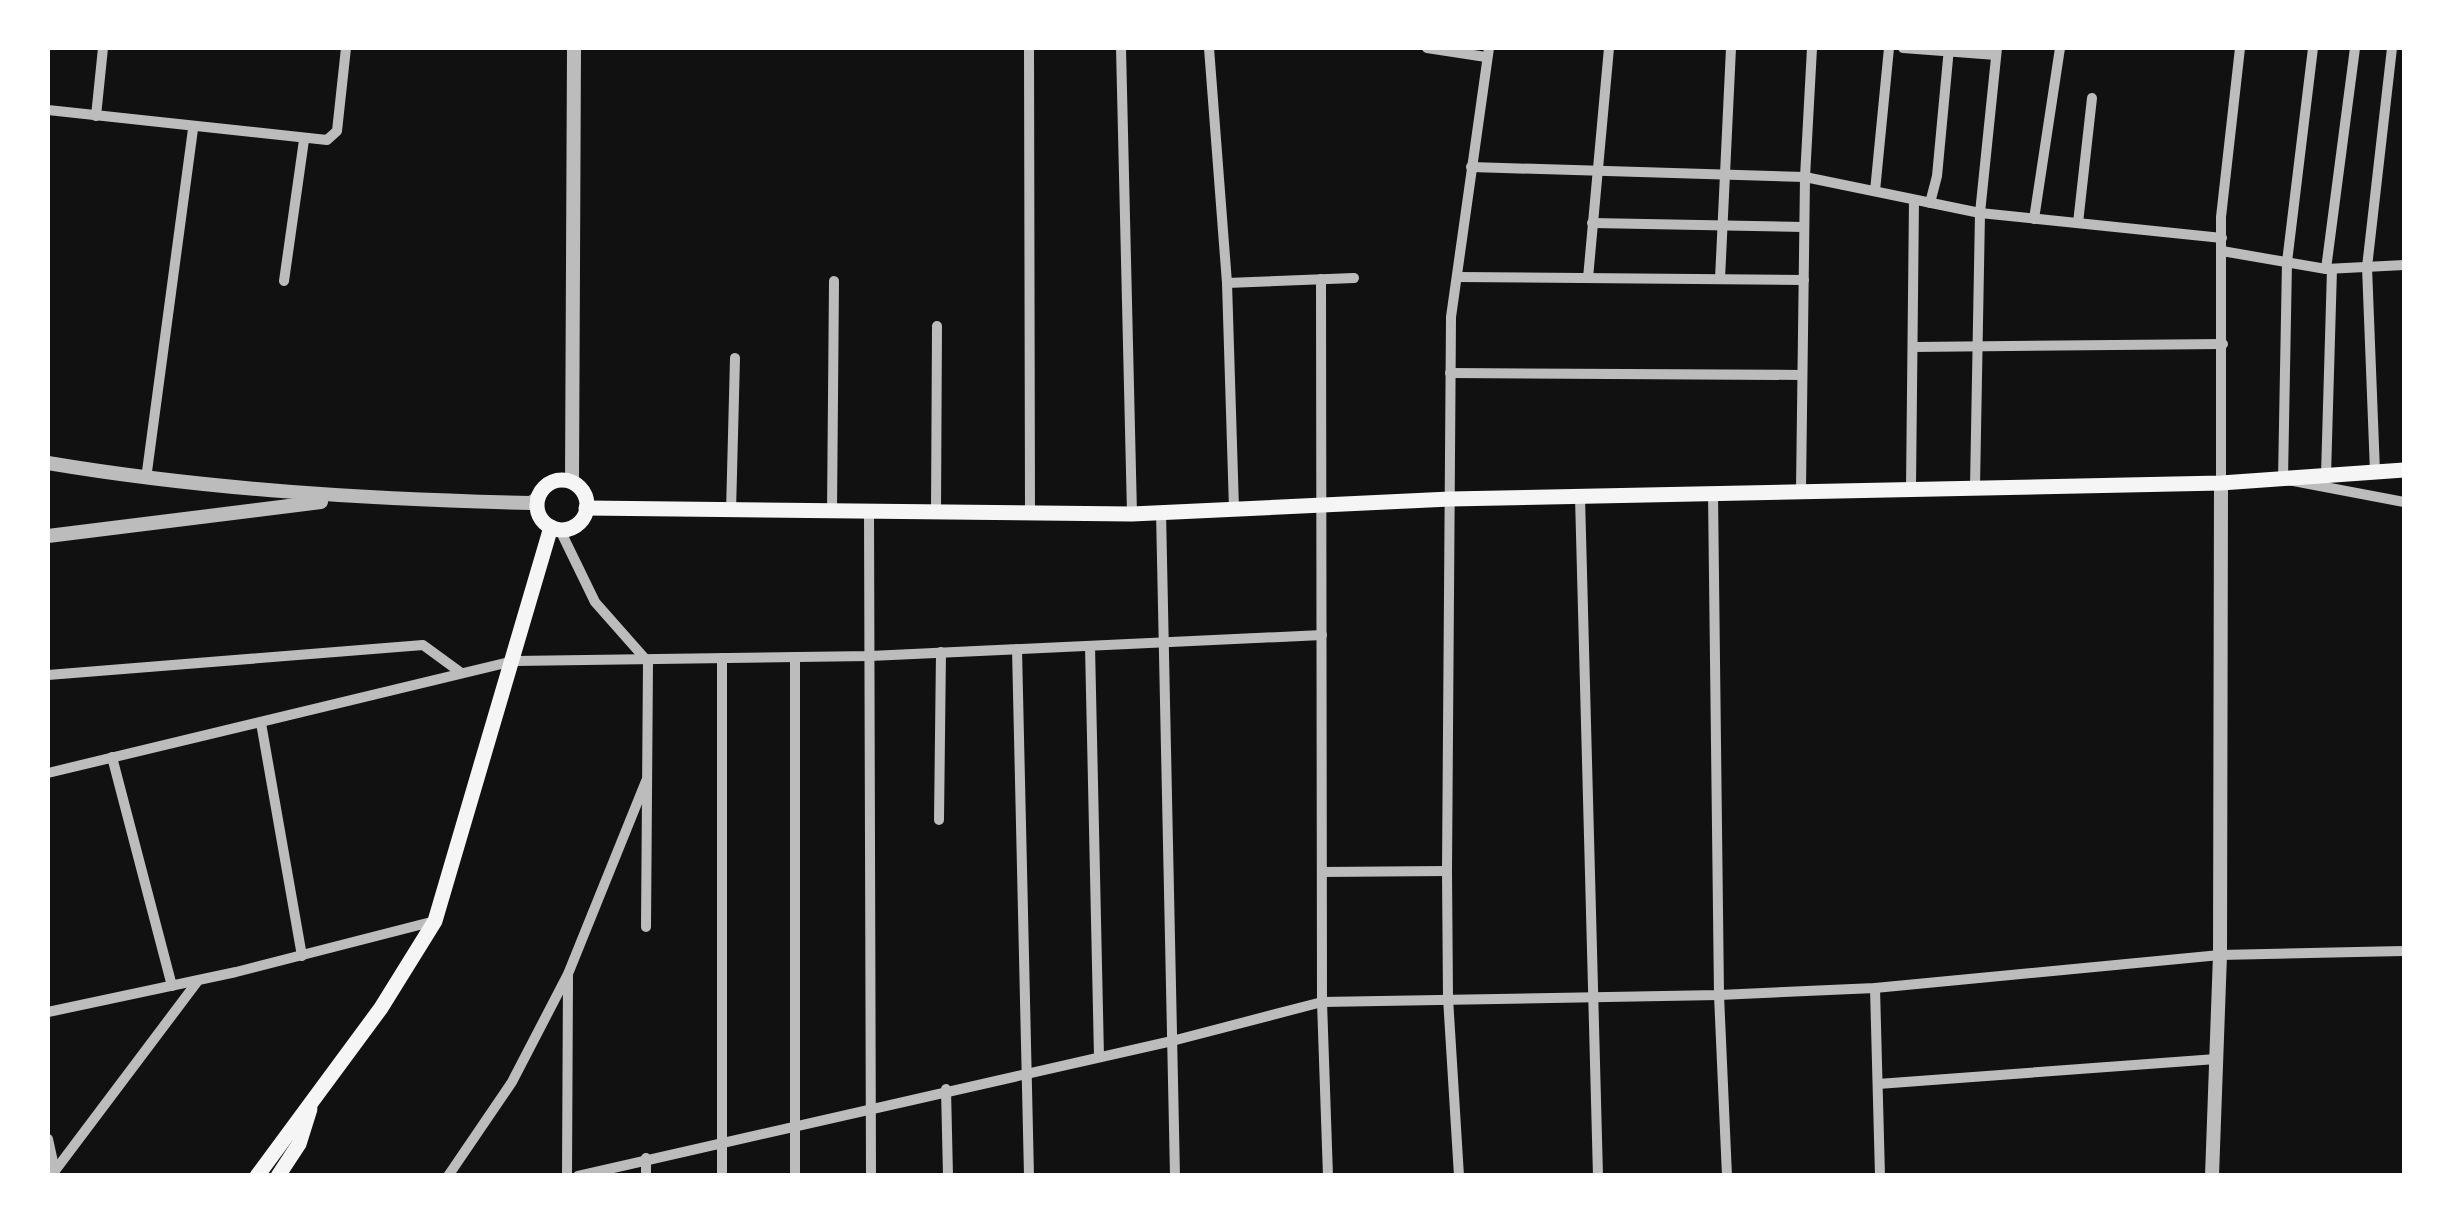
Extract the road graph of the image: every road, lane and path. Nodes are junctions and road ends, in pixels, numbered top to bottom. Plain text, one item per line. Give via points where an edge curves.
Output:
1 (103, 48) edge
2 (346, 48) edge
3 (574, 48) edge
4 (1029, 48) edge
5 (1120, 48) edge
6 (1209, 48) edge
7 (1427, 48) edge
8 (1609, 48) edge
9 (1731, 48) edge
10 (1812, 48) edge
11 (1890, 48) edge
12 (1903, 48) edge
13 (2060, 48) edge
14 (2240, 48) edge
15 (2313, 48) edge
16 (2354, 48) edge
17 (2392, 48) edge
18 (1948, 49) edge
19 (1996, 51) edge
20 (1488, 52) edge
21 (2092, 98) dead end
22 (48, 110) edge
23 (96, 116) junction
24 (193, 129) junction
25 (304, 140) junction
26 (1471, 167) junction
27 (1596, 168) junction
28 (1725, 173) junction
29 (1805, 177) junction
30 (1875, 191) junction
31 (1914, 200) junction
32 (1930, 203) junction
33 (1980, 213) junction
34 (2034, 219) junction
35 (1592, 223) junction
36 (2078, 224) junction
37 (1804, 226) junction
38 (1723, 227) junction
39 (2222, 244) junction
40 (2288, 262) junction
41 (2404, 266) edge
42 (2367, 267) junction
43 (2329, 269) junction
44 (1457, 277) junction
45 (1354, 278) dead end
46 (1588, 278) junction
47 (1320, 279) junction
48 (1720, 279) junction
49 (1804, 280) junction
50 (834, 281) dead end
51 (284, 282) dead end
52 (1227, 283) junction
53 (938, 326) dead end
54 (2223, 344) junction
55 (1975, 346) junction
56 (1913, 347) junction
57 (735, 358) dead end
58 (1450, 373) junction
59 (1802, 375) junction
60 (48, 462) edge
61 (2404, 470) edge
62 (2375, 472) junction
63 (2326, 475) junction
64 (2283, 478) junction
65 (146, 479) junction
66 (572, 482) junction
67 (2220, 483) junction
68 (1975, 487) junction
69 (1911, 488) junction
70 (1801, 489) junction
71 (1712, 493) junction
72 (1580, 497) junction
73 (538, 498) junction
74 (1450, 498) junction
75 (346, 499) junction
76 (2404, 502) edge
77 (1322, 505) junction
78 (586, 508) junction
79 (1234, 509) junction
80 (936, 512) junction
81 (1161, 512) junction
82 (732, 513) junction
83 (832, 513) junction
84 (869, 513) junction
85 (1030, 514) junction
86 (1132, 514) junction
87 (556, 528) junction
88 (48, 536) edge
89 (1322, 636) junction
90 (1164, 642) junction
91 (1090, 646) junction
92 (1017, 649) junction
93 (940, 652) junction
94 (795, 656) junction
95 (870, 656) junction
96 (722, 658) junction
97 (514, 661) junction
98 (648, 662) junction
99 (460, 672) junction
100 (48, 675) edge
101 (261, 722) junction
102 (112, 757) junction
103 (48, 773) edge
104 (646, 781) junction
105 (939, 820) dead end
106 (1446, 871) junction
107 (1322, 872) junction
108 (435, 921) junction
109 (646, 927) dead end
110 (2404, 951) edge
111 (302, 956) junction
112 (2220, 956) junction
113 (568, 974) junction
114 (198, 981) junction
115 (172, 986) junction
116 (1876, 988) junction
117 (1719, 996) junction
118 (1593, 997) junction
119 (1448, 998) junction
120 (1322, 1002) junction
121 (48, 1012) edge
122 (1172, 1041) junction
123 (1099, 1056) junction
124 (2216, 1059) junction
125 (1027, 1072) junction
126 (1878, 1084) junction
127 (946, 1089) junction
128 (313, 1100) junction
129 (871, 1110) junction
130 (795, 1124) junction
131 (48, 1139) edge
132 (721, 1141) junction
133 (646, 1158) junction
134 (53, 1173) edge
135 (257, 1176) edge
136 (278, 1176) edge
137 (448, 1176) edge
138 (567, 1176) edge
139 (578, 1176) edge
140 (646, 1176) edge
141 (722, 1176) edge
142 (795, 1176) edge
143 (871, 1176) edge
144 (948, 1176) edge
145 (1029, 1176) edge
146 (1175, 1176) edge
147 (1328, 1176) edge
148 (1459, 1176) edge
149 (1598, 1176) edge
150 (1727, 1176) edge
151 (1880, 1176) edge
152 (2212, 1176) edge

1 - 23 street
2 - 25 street via 337,132 327,140
3 - 66 street
4 - 85 street
5 - 86 street
6 - 52 street
7 - 20 street
8 - 27 street
9 - 28 street
10 - 29 street
11 - 30 street
12 - 18 street
13 - 34 street
14 - 39 street
15 - 40 street
16 - 43 street
17 - 42 street
18 - 19 street
18 - 32 street
19 - 33 street
20 - 26 street
21 - 36 street
22 - 23 street
23 - 24 street
24 - 25 street
24 - 65 street
25 - 51 street
26 - 27 street
26 - 44 street
27 - 28 street
27 - 35 street
28 - 29 street
28 - 38 street
29 - 30 street
29 - 37 street
30 - 31 street
31 - 32 street
31 - 56 street
32 - 33 street
33 - 34 street
33 - 55 street
34 - 36 street
35 - 38 street
35 - 46 street
36 - 39 street
37 - 38 street
37 - 49 street
38 - 48 street
39 - 40 street
39 - 54 street
40 - 43 street
40 - 64 street
41 - 42 street
42 - 43 street
42 - 62 street
43 - 63 street
44 - 46 street
44 - 58 street
45 - 47 street
46 - 48 street
47 - 52 street
47 - 77 street
48 - 49 street
49 - 59 street
50 - 83 street
52 - 79 street
53 - 80 street
54 - 55 street
54 - 67 street
55 - 56 street
55 - 68 street
56 - 69 street
57 - 82 street
58 - 59 street
58 - 74 street
59 - 70 street
60 - 65 street
61 - 62 main road
62 - 63 main road
63 - 64 main road
64 - 67 main road
64 - 76 street
65 - 75 street
66 - 73 main road via 548,484
66 - 78 main road
67 - 68 main road
67 - 112 street
68 - 69 main road
69 - 70 main road
70 - 71 main road
71 - 72 main road
71 - 117 street
72 - 74 main road
72 - 118 street
73 - 75 street
73 - 87 main road via 540,515
74 - 77 main road
74 - 106 street
75 - 88 street
77 - 79 main road
77 - 89 street
78 - 82 main road
78 - 87 main road via 577,525
79 - 81 main road
80 - 84 main road
80 - 85 main road
81 - 86 main road
81 - 90 street
82 - 83 main road
83 - 84 main road
84 - 95 street
85 - 86 main road
87 - 97 main road
87 - 98 street via 595,602
89 - 90 street
89 - 107 street
90 - 91 street
90 - 122 street
91 - 92 street
91 - 123 street
92 - 93 street
92 - 125 street
93 - 95 street
93 - 105 street
94 - 95 street
94 - 96 street
94 - 130 street
95 - 129 street
96 - 98 street
96 - 132 street
97 - 98 street
97 - 99 street
97 - 108 main road
98 - 104 street
99 - 100 street via 423,645
99 - 101 street
101 - 102 street
101 - 111 street
102 - 103 street
102 - 115 street
104 - 109 street
104 - 113 street
106 - 107 street
106 - 119 street
107 - 120 street
108 - 111 street
108 - 128 main road
110 - 112 street
111 - 114 street
112 - 116 street
112 - 124 street
113 - 137 street via 512,1082
113 - 138 street
114 - 115 street
114 - 134 street
115 - 121 street
116 - 117 street
116 - 126 street
117 - 118 street
117 - 150 street
118 - 119 street
118 - 149 street
119 - 120 street
119 - 148 street
120 - 122 street
120 - 147 street
122 - 123 street
122 - 146 street
123 - 125 street
124 - 126 street
124 - 152 street
125 - 127 street
125 - 145 street
126 - 151 street
127 - 129 street
127 - 144 street
128 - 135 main road
128 - 136 main road via 299,1144
129 - 130 street
129 - 143 street
130 - 132 street
130 - 142 street
131 - 134 street
132 - 133 street
132 - 141 street
133 - 139 street
133 - 140 street

